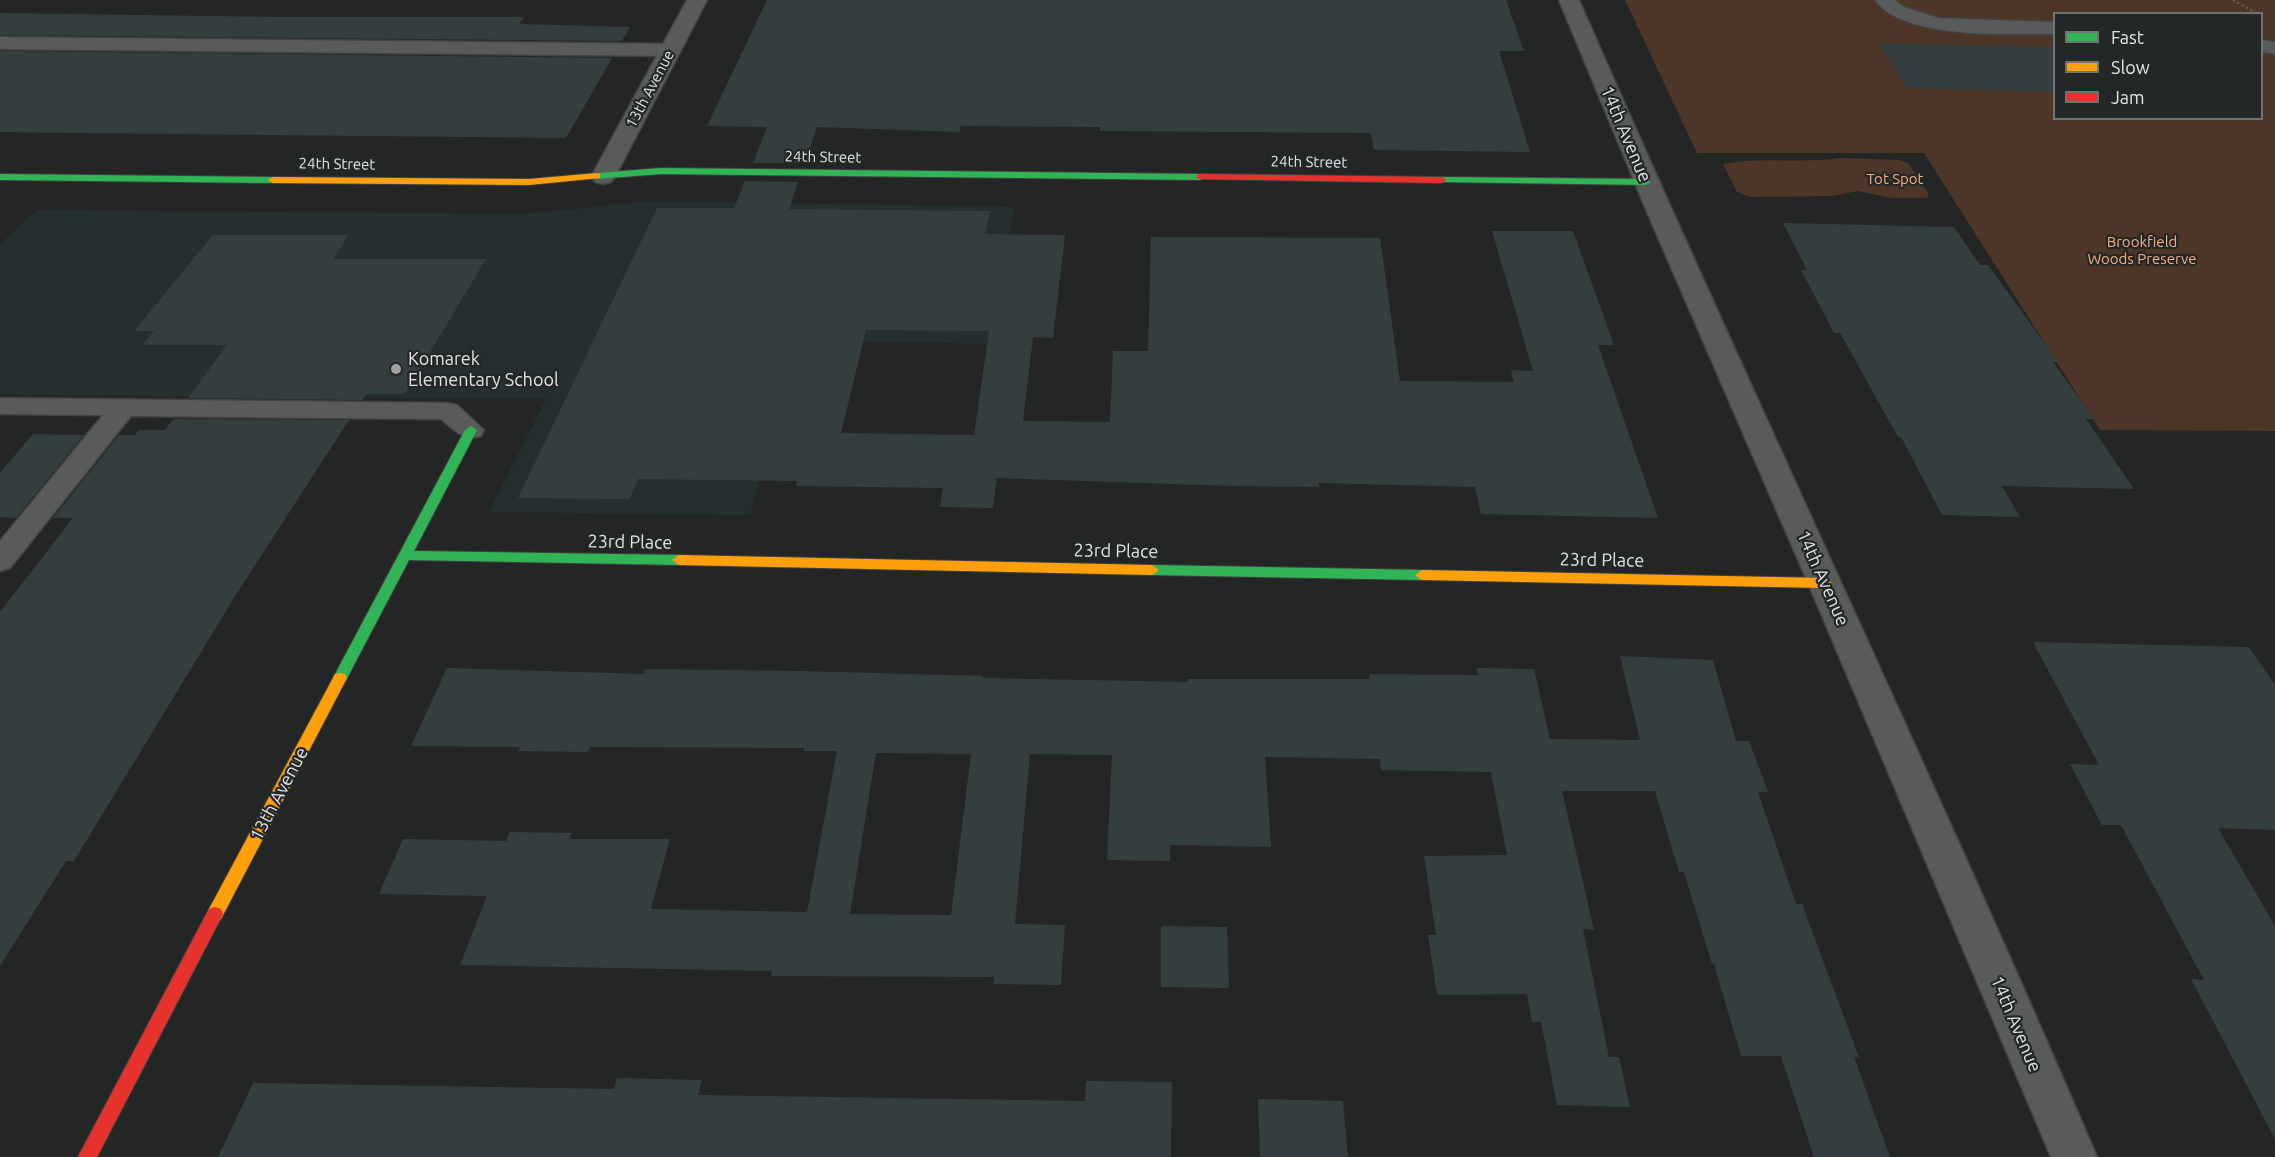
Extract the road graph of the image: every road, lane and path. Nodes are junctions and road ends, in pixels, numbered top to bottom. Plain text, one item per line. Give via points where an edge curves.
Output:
1 (697, 0) edge
2 (1569, 0) edge
3 (1884, 0) edge
4 (2233, 0) edge
5 (2253, 12) edge
6 (2053, 28) edge
7 (0, 44) edge
8 (671, 50) junction
9 (603, 177) junction
10 (4, 180) edge
11 (1646, 182) junction
12 (0, 406) edge
13 (124, 407) junction
14 (471, 430) joint
15 (405, 555) junction
16 (0, 561) edge
17 (1826, 583) junction
18 (87, 1157) edge
19 (2074, 1157) edge

1 - 8 street, 13th Avenue
2 - 11 street, 14th Avenue
3 - 6 lane via 1905,14 1926,21
4 - 5 path
7 - 8 lane
8 - 9 street, 13th Avenue
9 - 10 street, 24th Street via 517,182
9 - 11 street, 24th Street via 662,171
11 - 17 street, 14th Avenue
12 - 13 lane
13 - 14 lane via 448,411
13 - 16 lane
14 - 15 street, 13th Avenue
15 - 17 street, 23rd Place
15 - 18 street, 13th Avenue
17 - 19 street, 14th Avenue

